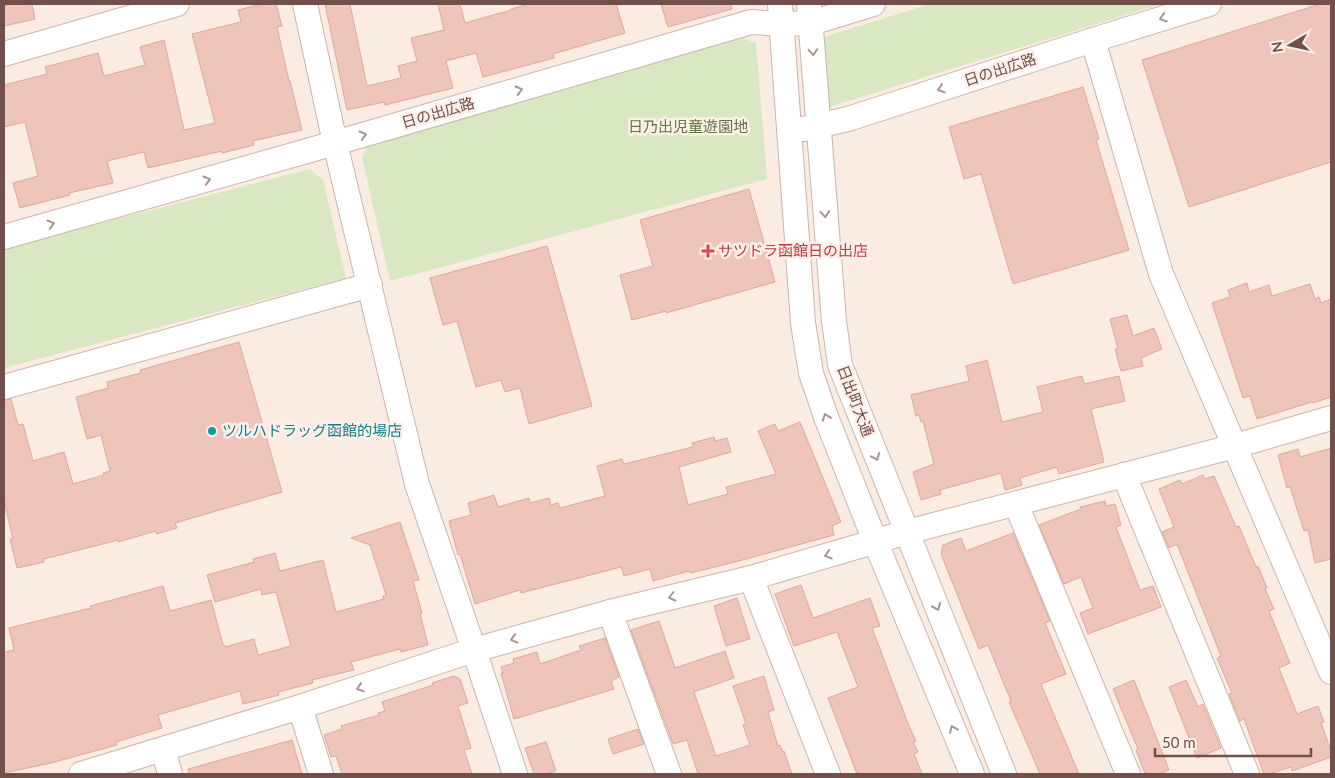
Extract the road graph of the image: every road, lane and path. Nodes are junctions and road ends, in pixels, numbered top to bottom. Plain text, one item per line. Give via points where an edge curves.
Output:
1 (177, 4) edge
2 (304, 4) edge
3 (873, 4) edge
4 (1209, 4) edge
5 (810, 13) edge
6 (781, 14) edge
7 (1093, 40) junction
8 (4, 54) edge
9 (818, 125) junction
10 (789, 132) junction
11 (336, 143) junction
12 (4, 237) edge
13 (370, 285) junction
14 (4, 387) edge
15 (1331, 418) edge
16 (1235, 446) junction
17 (1124, 475) junction
18 (1016, 504) junction
19 (907, 532) junction
20 (875, 541) junction
21 (751, 578) junction
22 (610, 612) junction
23 (474, 650) junction
24 (1331, 672) edge
25 (300, 707) junction
26 (163, 749) junction
27 (81, 774) edge
28 (170, 774) edge
29 (321, 774) edge
30 (515, 774) edge
31 (669, 774) edge
32 (828, 774) edge
33 (972, 774) edge
34 (1004, 774) edge
35 (1128, 774) edge
36 (1247, 774) edge

1 - 8 street
2 - 11 street
3 - 5 street, 日の出広路
4 -> 7 street, 日の出広路
5 - 6 street, 日の出広路
5 -> 9 street, 日出町大通
6 - 10 street, 日出町大通
11 -> 6 street, 日の出広路
7 -> 9 street, 日の出広路 via 848,119
7 - 16 street via 1161,274
9 - 10 street, 日の出広路
9 -> 19 street, 日出町大通 via 840,366
20 -> 10 street, 日出町大通 via 811,373 803,323
12 -> 11 street, 日の出広路
11 - 13 street
13 - 14 street
13 - 23 street via 417,484
15 - 16 street
16 - 17 street
16 - 24 street
17 - 18 street
17 - 36 street
18 - 19 street
18 - 35 street
19 - 20 street
19 -> 34 street, 日出町大通
20 -> 21 street
33 -> 20 street, 日出町大通
21 -> 22 street
21 - 32 street
22 -> 23 street
22 - 31 street
23 -> 25 street
23 - 30 street
25 - 26 street
25 - 29 street
26 - 27 street
26 - 28 street

